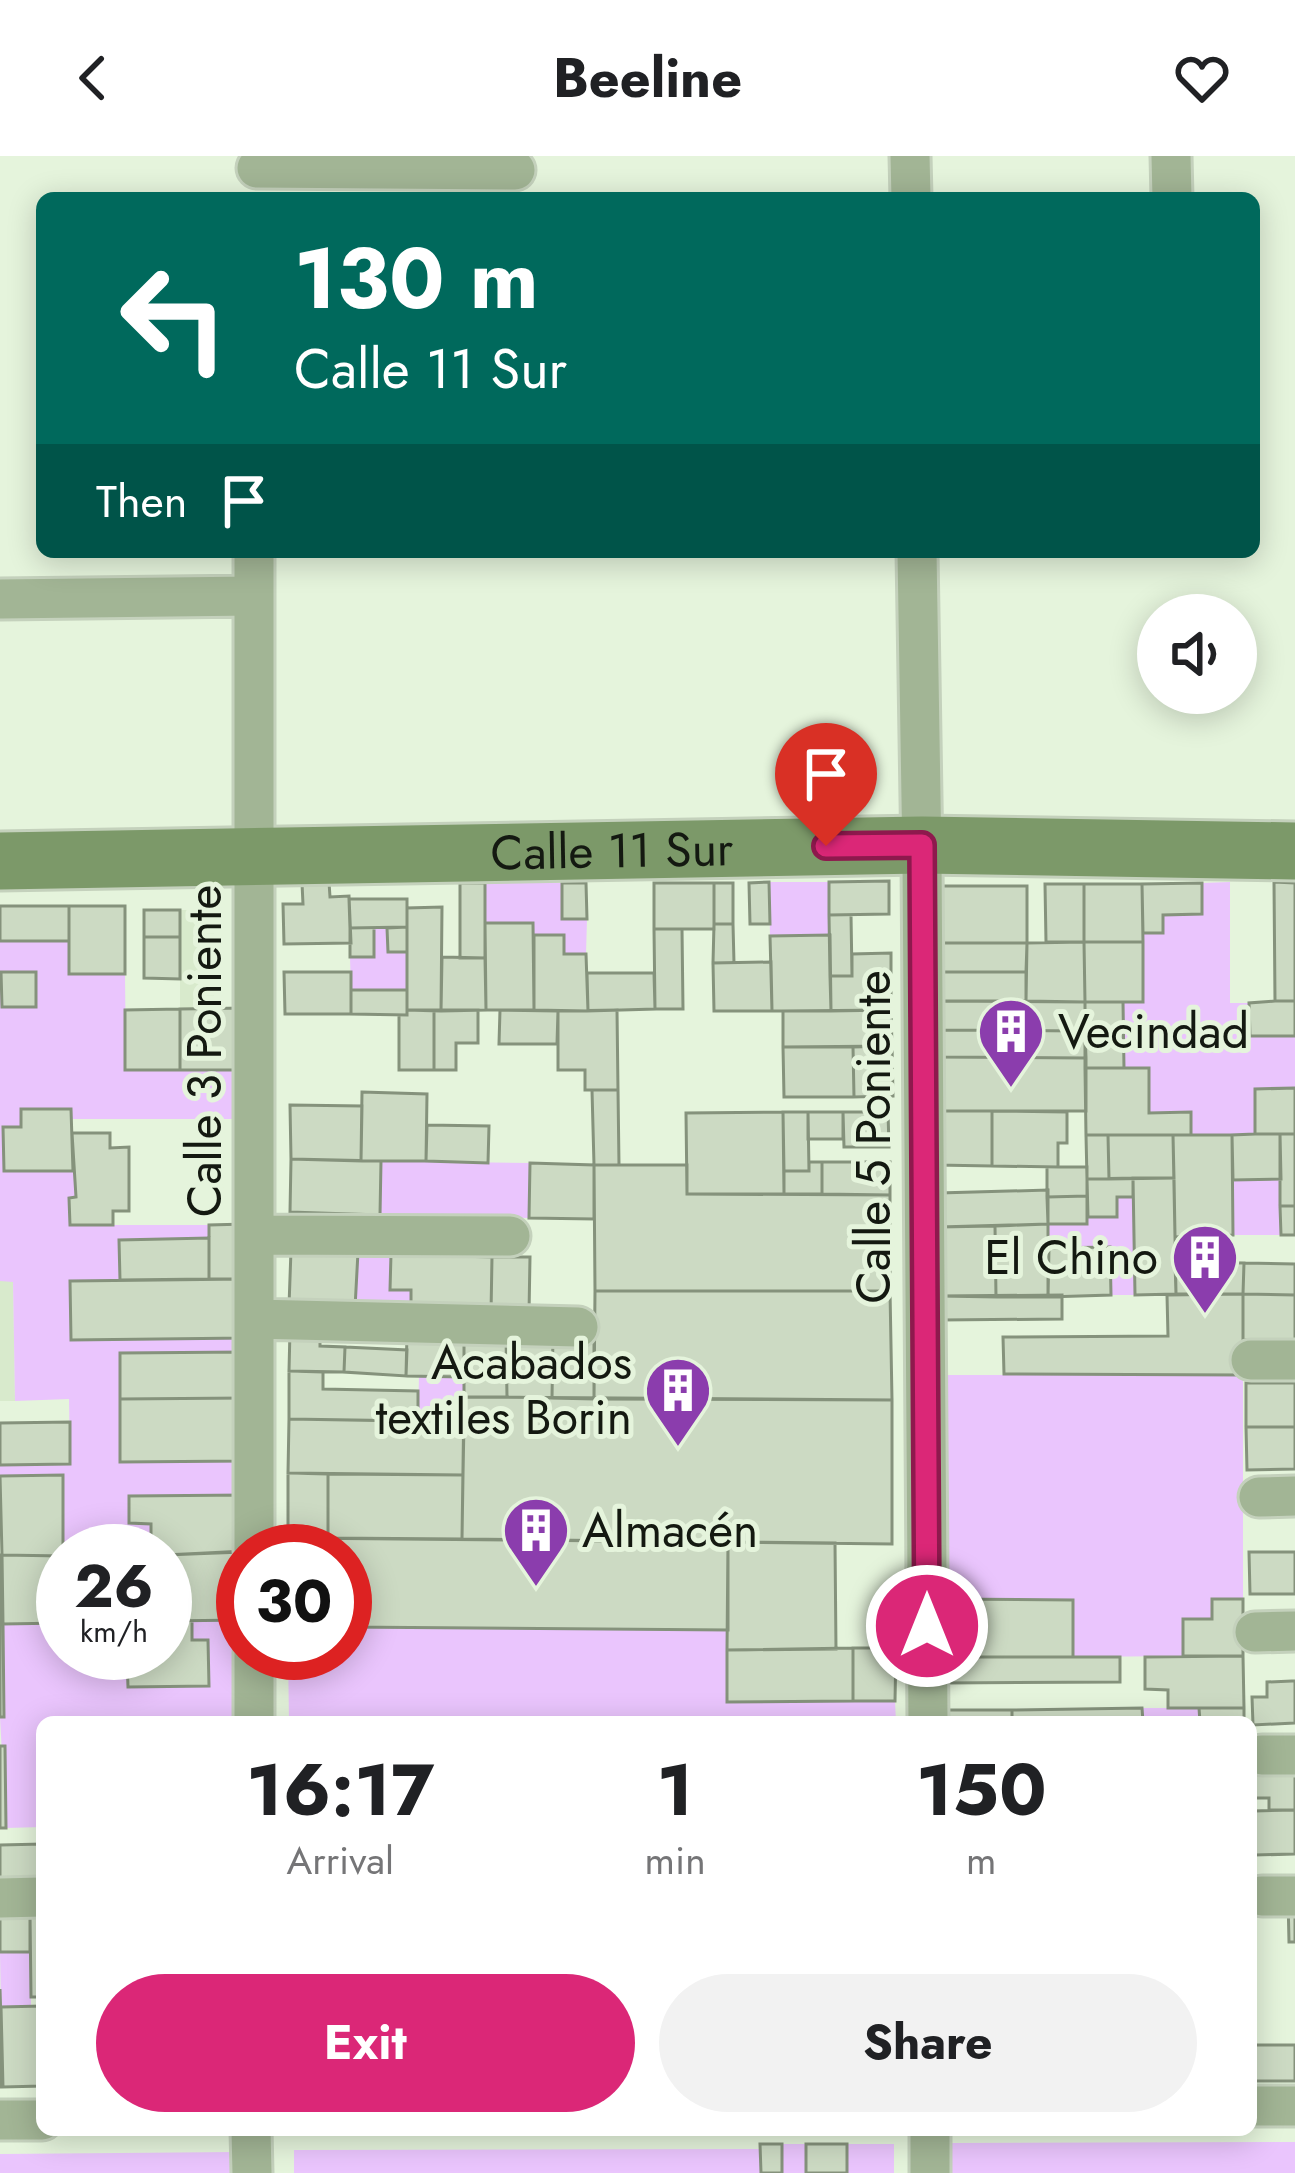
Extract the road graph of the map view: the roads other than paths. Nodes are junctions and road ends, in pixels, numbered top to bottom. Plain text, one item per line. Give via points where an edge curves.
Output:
1 (910, 156) edge
2 (1172, 156) edge
3 (515, 170) dead end
4 (257, 174) edge
5 (911, 192) edge
6 (1172, 192) edge
7 (254, 558) edge
8 (917, 558) edge
9 (254, 596) junction
10 (0, 599) edge
11 (922, 845) junction
12 (1295, 850) edge
13 (255, 856) junction
14 (0, 861) edge
15 (254, 1235) junction
16 (510, 1236) dead end
17 (255, 1319) junction
18 (578, 1327) dead end
19 (1252, 1360) dead end
20 (1295, 1360) edge
21 (254, 1524) edge
22 (1295, 1631) edge
23 (1255, 1632) dead end
24 (254, 1680) edge
25 (254, 1716) edge
26 (928, 1716) edge
27 (36, 1897) edge
28 (0, 1898) edge
29 (1295, 2105) edge
30 (1257, 2106) edge
31 (0, 2120) edge
32 (36, 2120) edge
33 (251, 2136) edge
34 (930, 2136) edge
35 (252, 2173) edge
36 (930, 2173) edge

1 - 5 street
2 - 6 street
3 - 4 street
7 - 9 street, Calle 3 Poniente
8 - 11 street, Calle 5 Poniente
9 - 10 street
9 - 13 street, Calle 3 Poniente
11 - 12 street, Calle 11 Sur
11 - 13 street, Calle 11 Sur
11 - 26 street, Calle 5 Poniente
13 - 14 street, Calle 11 Sur
13 - 15 street, Calle 3 Poniente
15 - 16 street
15 - 17 street, Calle 3 Poniente
17 - 18 street
17 - 21 street, Calle 3 Poniente
19 - 20 street
22 - 23 street
24 - 25 street
27 - 28 street
29 - 30 street
31 - 32 street
33 - 35 street
34 - 36 street

